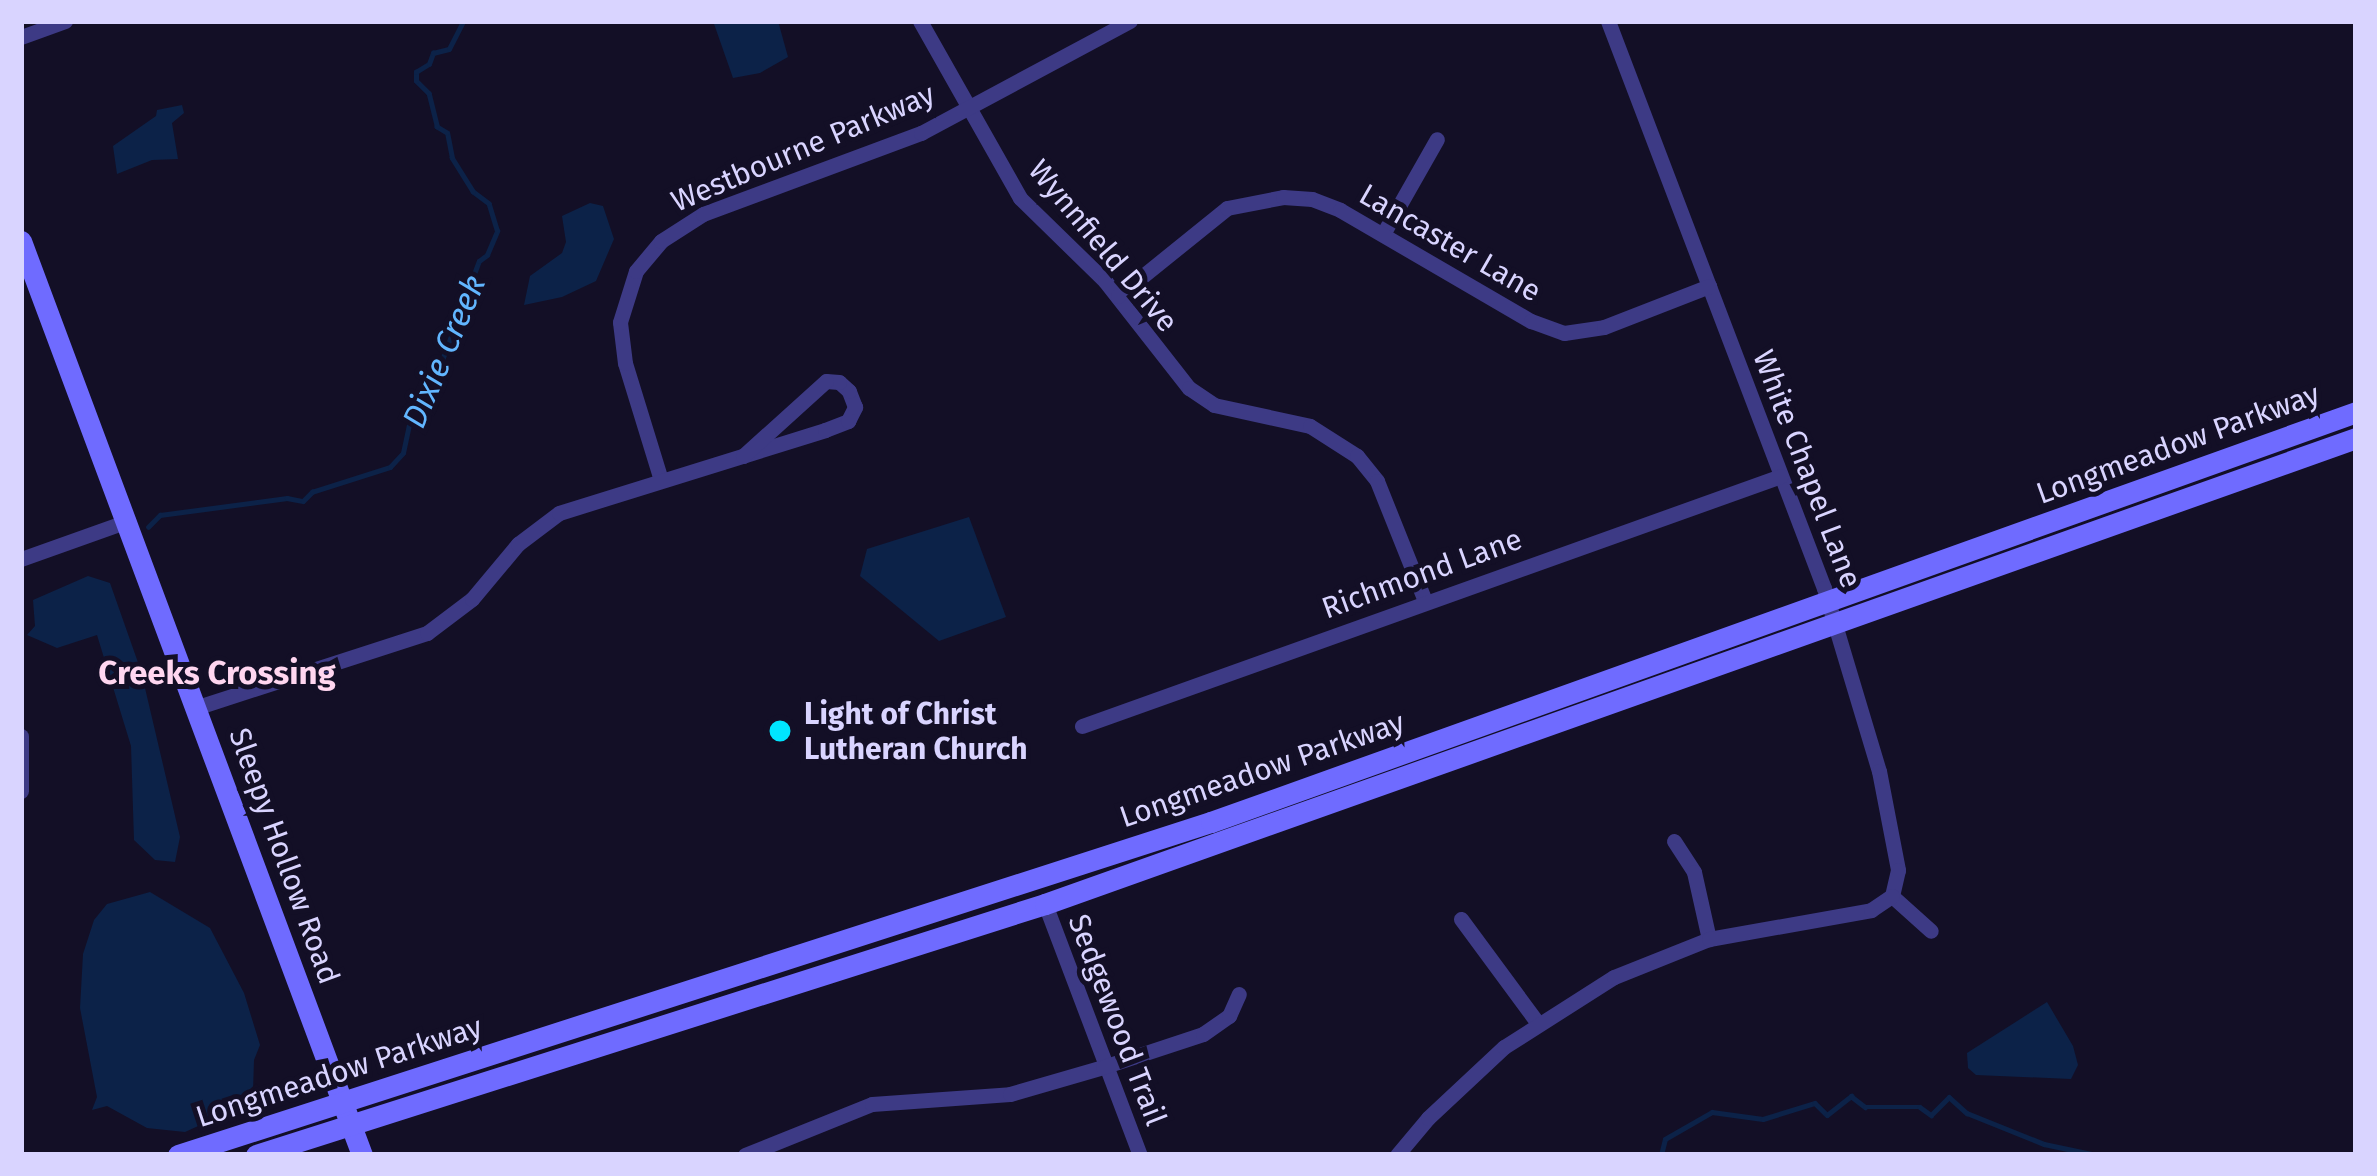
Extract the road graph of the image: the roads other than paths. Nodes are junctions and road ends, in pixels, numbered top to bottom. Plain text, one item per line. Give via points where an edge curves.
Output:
1 (65, 21) edge
2 (920, 21) edge
3 (1130, 21) edge
4 (1608, 21) edge
5 (21, 37) edge
6 (968, 108) junction
7 (1437, 139) dead end
8 (1383, 234) junction
9 (21, 241) edge
10 (1709, 286) junction
11 (1118, 296) junction
12 (2356, 412) edge
13 (2356, 438) edge
14 (743, 456) junction
15 (1781, 476) junction
16 (661, 480) junction
17 (128, 521) junction
18 (21, 559) edge
19 (1425, 601) junction
20 (1832, 612) junction
21 (197, 707) junction
22 (1082, 726) dead end
23 (21, 736) edge
24 (21, 791) edge
25 (1674, 841) dead end
26 (1892, 896) junction
27 (1045, 904) junction
28 (1461, 919) dead end
29 (1931, 931) dead end
30 (1709, 939) junction
31 (1239, 994) dead end
32 (1537, 1022) junction
33 (1103, 1067) junction
34 (342, 1102) junction
35 (350, 1125) junction
36 (178, 1155) edge
37 (256, 1155) edge
38 (362, 1155) edge
39 (745, 1155) edge
40 (1139, 1155) edge
41 (1397, 1155) edge

1 - 5 street
2 - 6 street, Wynnfield Drive
3 - 6 street, Westbourne Parkway
4 - 10 street, White Chapel Lane
6 - 11 street, Wynnfield Drive via 1020,198
6 - 16 street, Westbourne Parkway via 703,214 647,256 620,322
7 - 8 street
8 - 10 street, Lancaster Lane via 1564,333 1604,327
8 - 11 street, Lancaster Lane via 1312,199 1246,201 1205,223
9 - 17 street, Sleepy Hollow Road
10 - 15 street, White Chapel Lane
11 - 19 street, Wynnfield Drive via 1166,364 1214,405 1310,426 1357,456 1377,481
12 - 20 street, Longmeadow Parkway
13 - 20 street, Longmeadow Parkway
14 - 14 street via 848,421 855,407 849,391 826,380
14 - 16 street
15 - 19 street, Richmond Lane
15 - 20 street, White Chapel Lane
16 - 21 street via 541,524 472,599 427,633
17 - 18 street
17 - 21 street, Sleepy Hollow Road
19 - 22 street, Richmond Lane
20 - 26 street, White Chapel Lane via 1891,828 1898,870
20 - 27 street, Longmeadow Parkway
20 - 34 street, Longmeadow Parkway
21 - 34 street, Sleepy Hollow Road
23 - 24 street
25 - 30 street via 1694,872
26 - 29 street
26 - 30 street via 1871,910
27 - 33 street, Sedgewood Trail
27 - 35 street, Longmeadow Parkway
28 - 32 street
30 - 32 street via 1614,977
31 - 33 street via 1229,1016 1203,1034
32 - 41 street via 1472,1075
33 - 39 street via 1010,1094 872,1104
33 - 40 street, Sedgewood Trail
34 - 35 street, Sleepy Hollow Road
34 - 36 street, Longmeadow Parkway
35 - 37 street, Longmeadow Parkway
35 - 38 street, Sleepy Hollow Road

